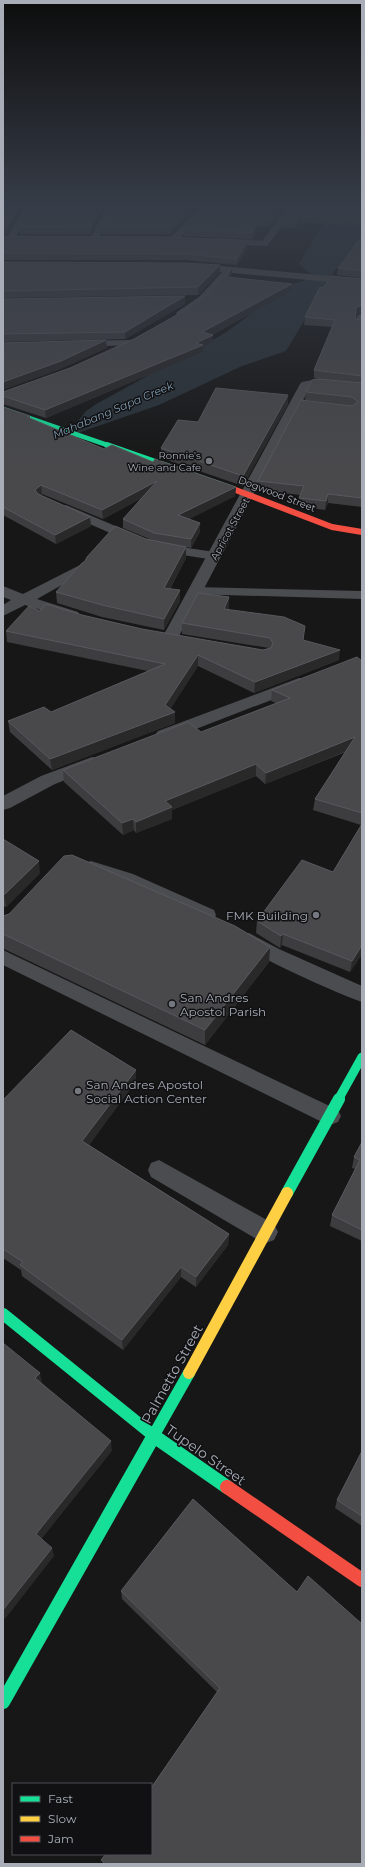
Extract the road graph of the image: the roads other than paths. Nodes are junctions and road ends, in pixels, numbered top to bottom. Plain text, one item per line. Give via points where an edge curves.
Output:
1 (209, 291) edge
2 (186, 299) edge
3 (202, 299) junction
4 (173, 319) edge
5 (142, 336) edge
6 (130, 343) junction
7 (66, 344) edge
8 (102, 356) edge
9 (362, 387) edge
10 (3, 409) edge
11 (248, 494) junction
12 (57, 505) edge
13 (362, 532) edge
14 (215, 556) junction
15 (80, 569) edge
16 (3, 591) edge
17 (196, 591) junction
18 (362, 595) edge
19 (22, 600) junction
20 (3, 611) edge
21 (90, 621) edge
22 (170, 638) edge
23 (318, 675) edge
24 (150, 740) edge
25 (107, 758) edge
26 (3, 804) edge
27 (74, 863) edge
28 (3, 957) edge
29 (362, 994) edge
30 (362, 1057) edge
31 (330, 1116) junction
32 (159, 1170) dead end
33 (266, 1232) junction
34 (3, 1314) edge
35 (154, 1436) junction
36 (362, 1580) edge
37 (3, 1702) edge

1 - 3 street
2 - 3 street
3 - 4 street
5 - 6 street
6 - 7 street
6 - 8 street
9 - 11 street, Apricot Street via 310,382 306,384 300,404
10 - 11 street, Dogwood Street
11 - 13 street, Dogwood Street via 332,527
11 - 14 street, Apricot Street
12 - 14 lane via 148,544 186,553
14 - 17 street, Apricot Street
15 - 19 street
16 - 19 street
17 - 18 lane
17 - 22 street, Apricot Street
19 - 20 street
19 - 21 street
23 - 24 street
25 - 26 street via 48,780
27 - 29 lane via 127,878 227,926 272,954
28 - 31 lane
30 - 31 street, Palmetto Street
31 - 33 street, Palmetto Street
32 - 33 lane
33 - 35 street, Palmetto Street
34 - 35 street, Tupelo Street
35 - 36 street, Tupelo Street
35 - 37 street, Palmetto Street

